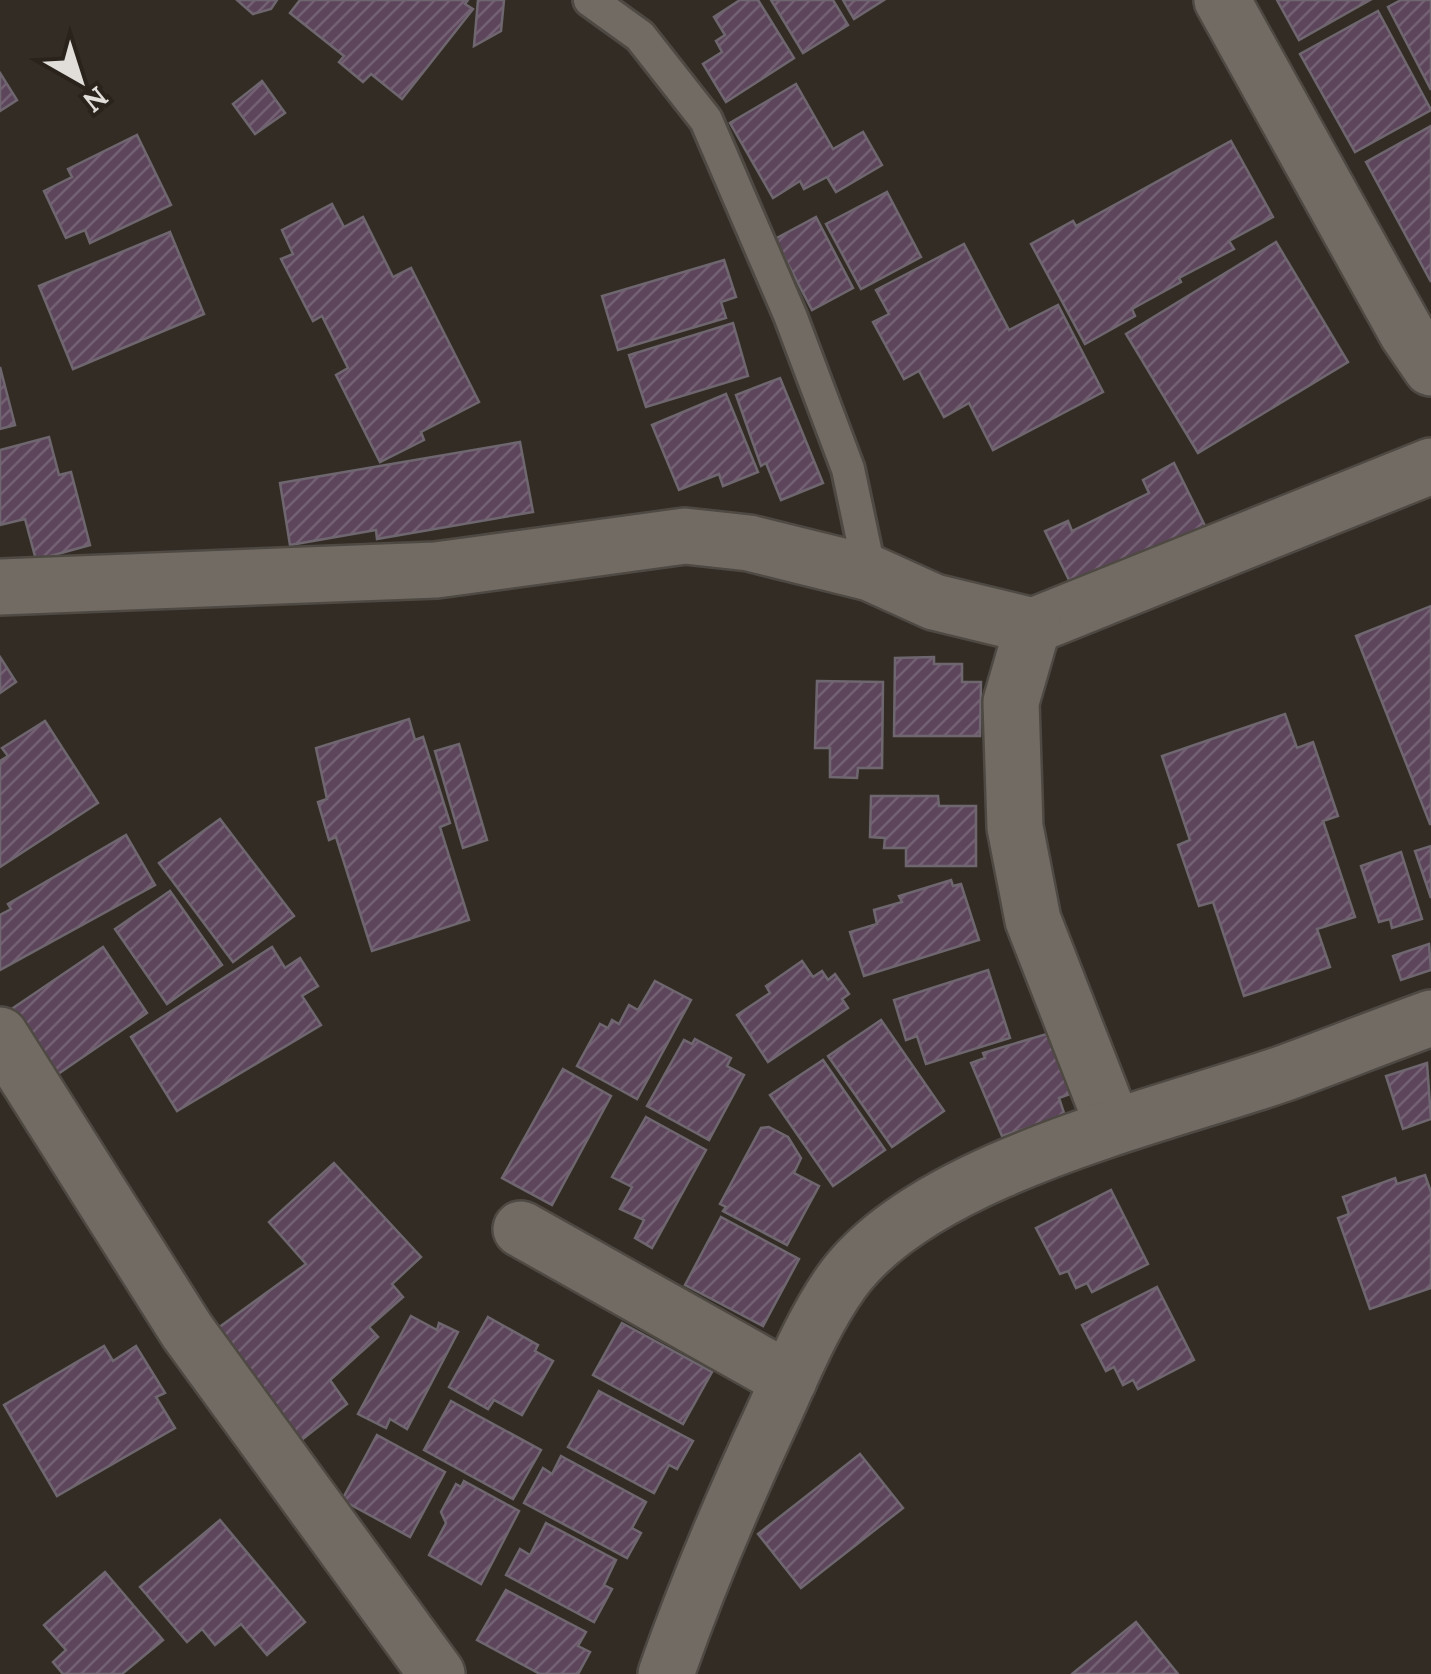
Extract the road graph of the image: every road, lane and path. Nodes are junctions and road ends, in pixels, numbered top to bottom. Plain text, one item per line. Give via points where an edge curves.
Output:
1 (590, 0) edge
2 (1222, 0) edge
3 (1431, 368) edge
4 (1431, 466) edge
5 (870, 573) junction
6 (0, 587) edge
7 (1034, 626) junction
8 (1431, 1018) edge
9 (0, 1035) edge
10 (1113, 1124) junction
11 (522, 1229) dead end
12 (789, 1380) junction
13 (438, 1674) edge
14 (666, 1674) edge

1 - 5 lane via 640,36 706,120 848,469
2 - 3 street
4 - 7 street
5 - 6 street via 749,542 686,536 436,570
5 - 7 street via 934,602
7 - 10 street via 1011,702 1015,826 1032,920
8 - 10 street via 1280,1074
9 - 13 street via 188,1331
10 - 12 street via 930,1206 886,1238 843,1280
11 - 12 street
12 - 14 street via 704,1562

